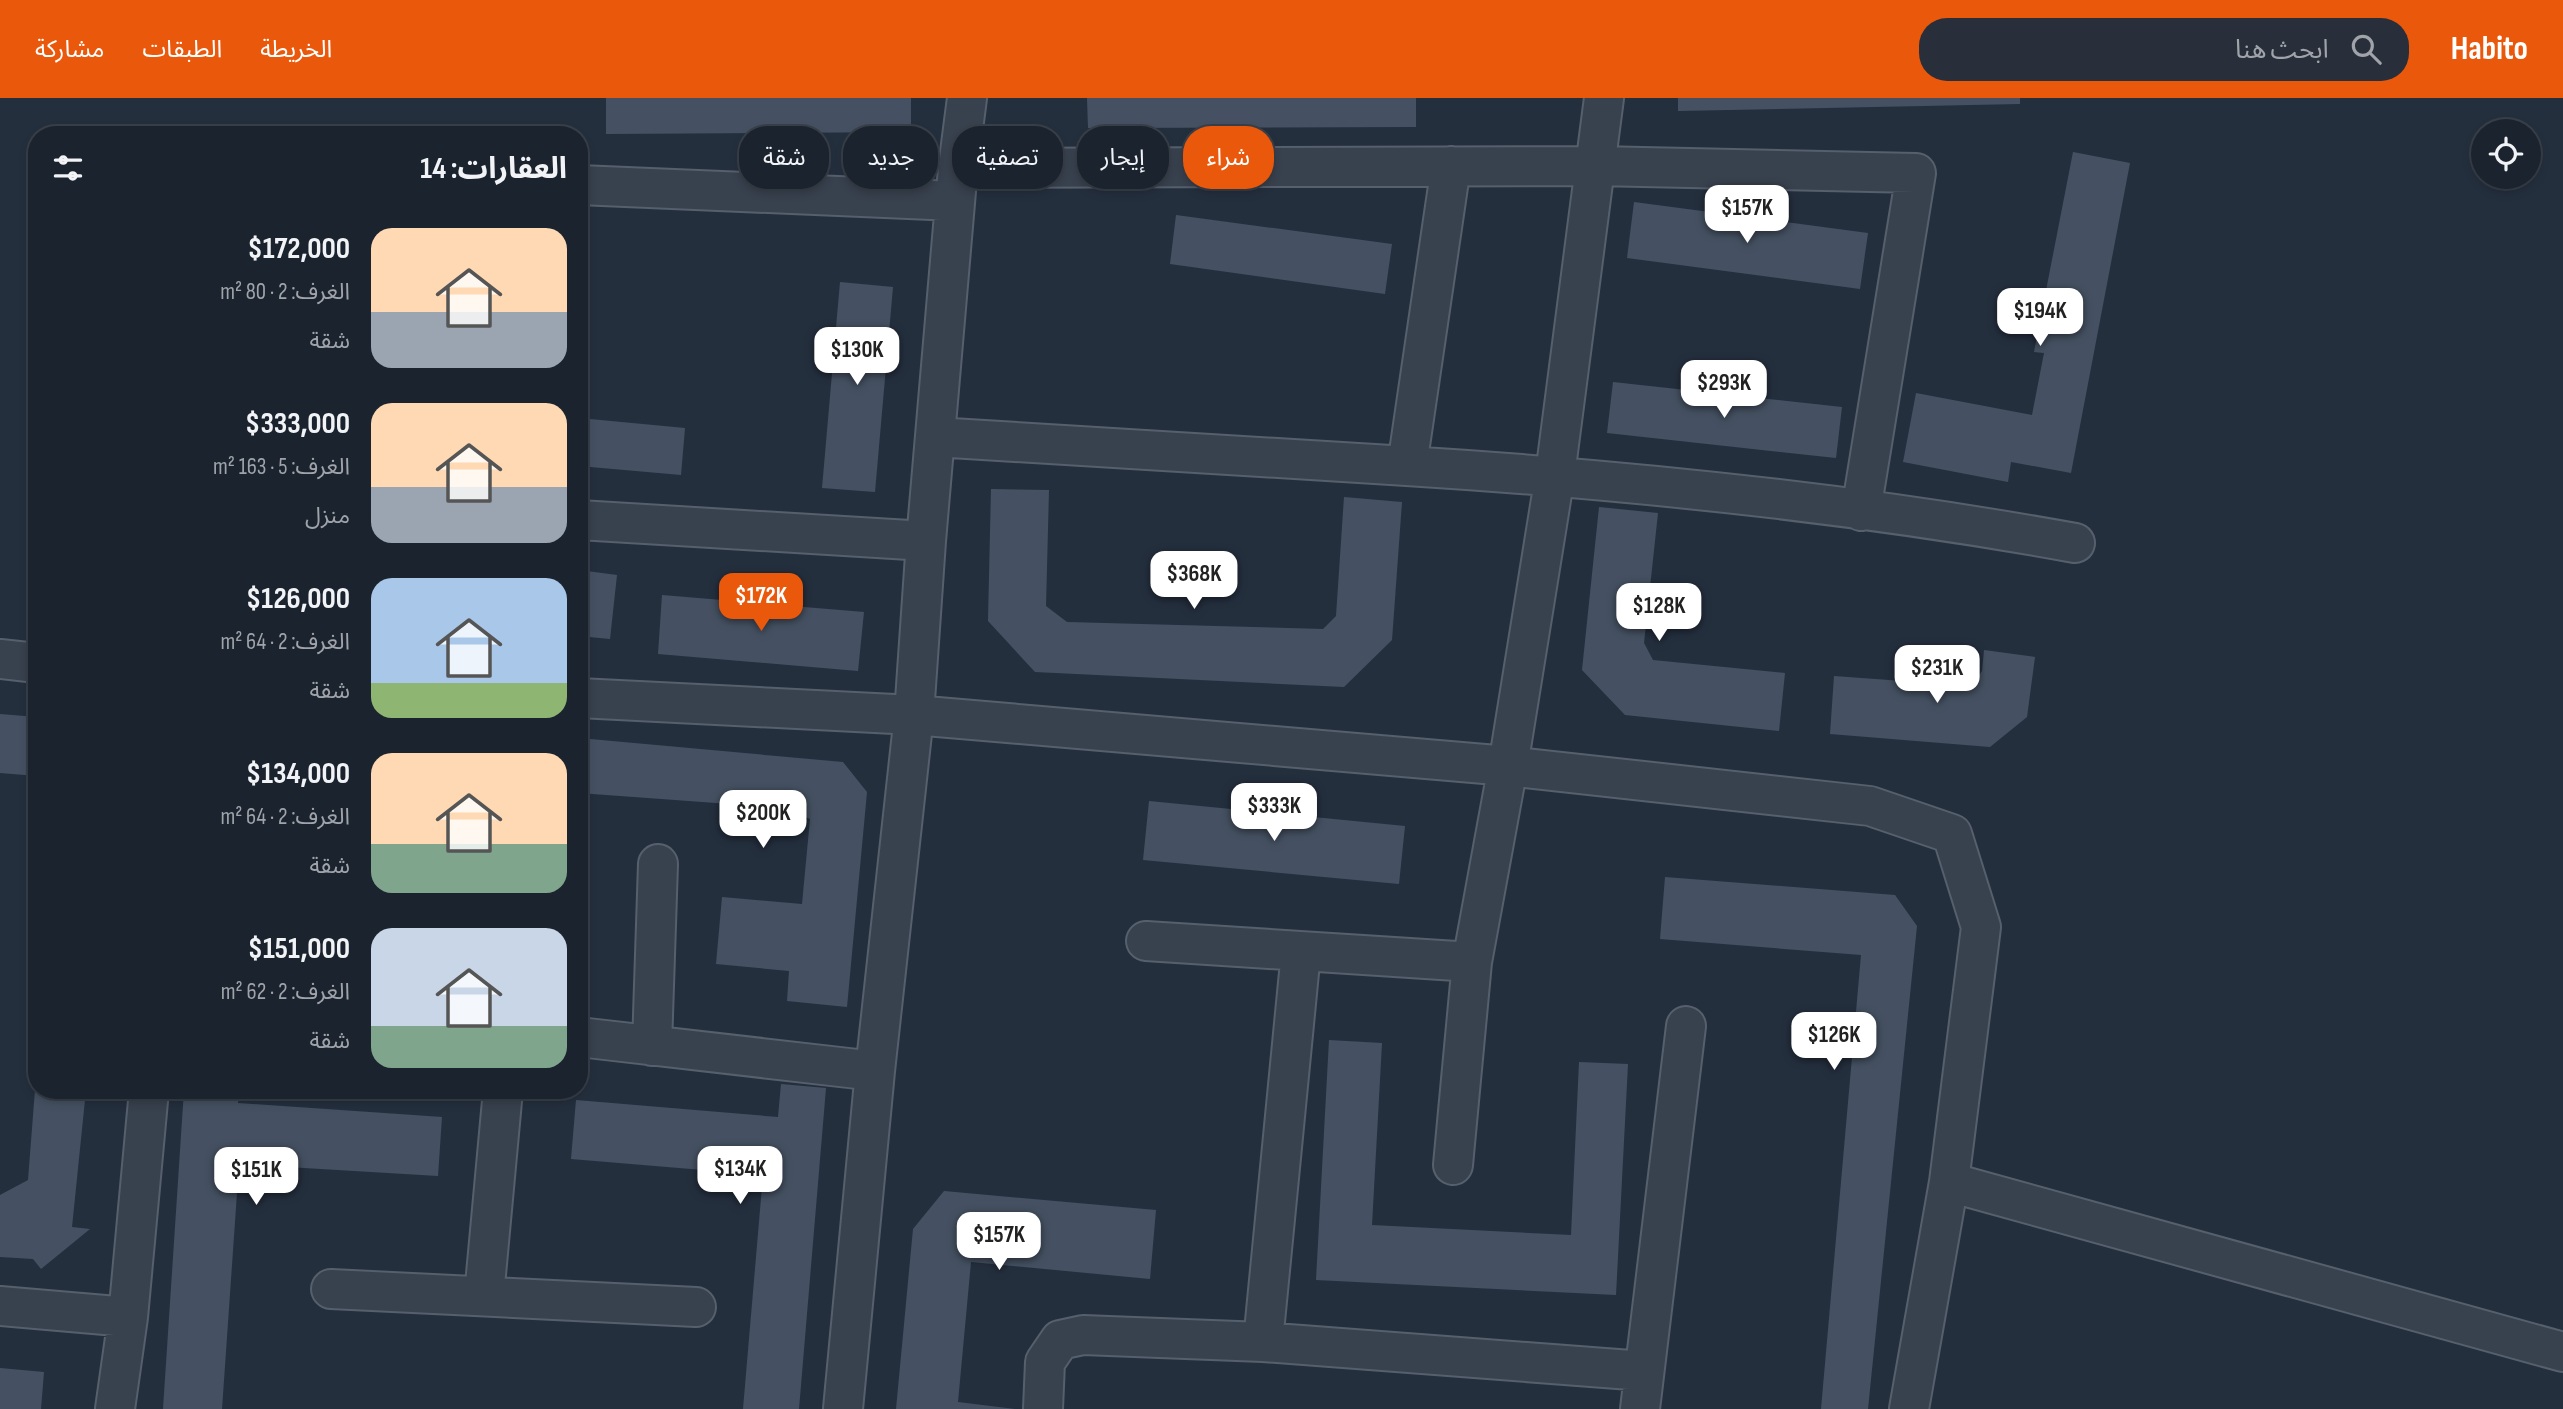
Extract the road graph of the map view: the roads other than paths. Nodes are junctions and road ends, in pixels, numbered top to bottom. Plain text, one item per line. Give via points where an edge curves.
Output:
1 (967, 98) edge
2 (1604, 98) edge
3 (964, 126) edge
4 (1451, 166) junction
5 (1597, 166) junction
6 (1063, 181) edge
7 (588, 185) edge
8 (952, 185) edge
9 (957, 189) edge
10 (935, 437) junction
11 (1407, 466) junction
12 (1555, 475) junction
13 (1861, 511) junction
14 (588, 521) edge
15 (926, 541) junction
16 (2075, 543) dead end
17 (0, 659) edge
18 (28, 662) edge
19 (588, 698) edge
20 (914, 715) junction
21 (1508, 766) junction
22 (658, 864) dead end
23 (1146, 941) dead end
24 (1301, 952) junction
25 (1472, 962) junction
26 (1686, 1026) dead end
27 (588, 1038) edge
28 (652, 1046) junction
29 (875, 1071) junction
30 (148, 1099) edge
31 (502, 1099) edge
32 (1453, 1165) dead end
33 (1949, 1182) junction
34 (331, 1289) dead end
35 (484, 1296) junction
36 (0, 1306) edge
37 (696, 1307) dead end
38 (128, 1317) junction
39 (1263, 1342) junction
40 (2563, 1352) edge
41 (1644, 1371) junction
42 (115, 1409) edge
43 (843, 1409) edge
44 (1043, 1409) edge
45 (1640, 1409) edge
46 (1909, 1409) edge

1 - 3 street
2 - 5 street
4 - 5 street
4 - 6 street
4 - 11 street
5 - 12 street
5 - 13 street via 1916,173
7 - 8 street
9 - 10 street
10 - 11 street
10 - 15 street
11 - 12 street
12 - 13 street
12 - 21 street
13 - 16 street
14 - 15 street
15 - 20 street
17 - 18 street
19 - 20 street
20 - 21 street
20 - 29 street
21 - 25 street
21 - 33 street via 1870,806 1952,834 1981,927
22 - 28 street
23 - 24 street
24 - 25 street
24 - 39 street
25 - 32 street
26 - 41 street
27 - 28 street
28 - 29 street
29 - 43 street
30 - 38 street
31 - 35 street
33 - 40 street
33 - 46 street
34 - 35 street
35 - 37 street
36 - 38 street
38 - 42 street
39 - 41 street
39 - 44 street via 1083,1335 1060,1340 1045,1362
41 - 45 street

